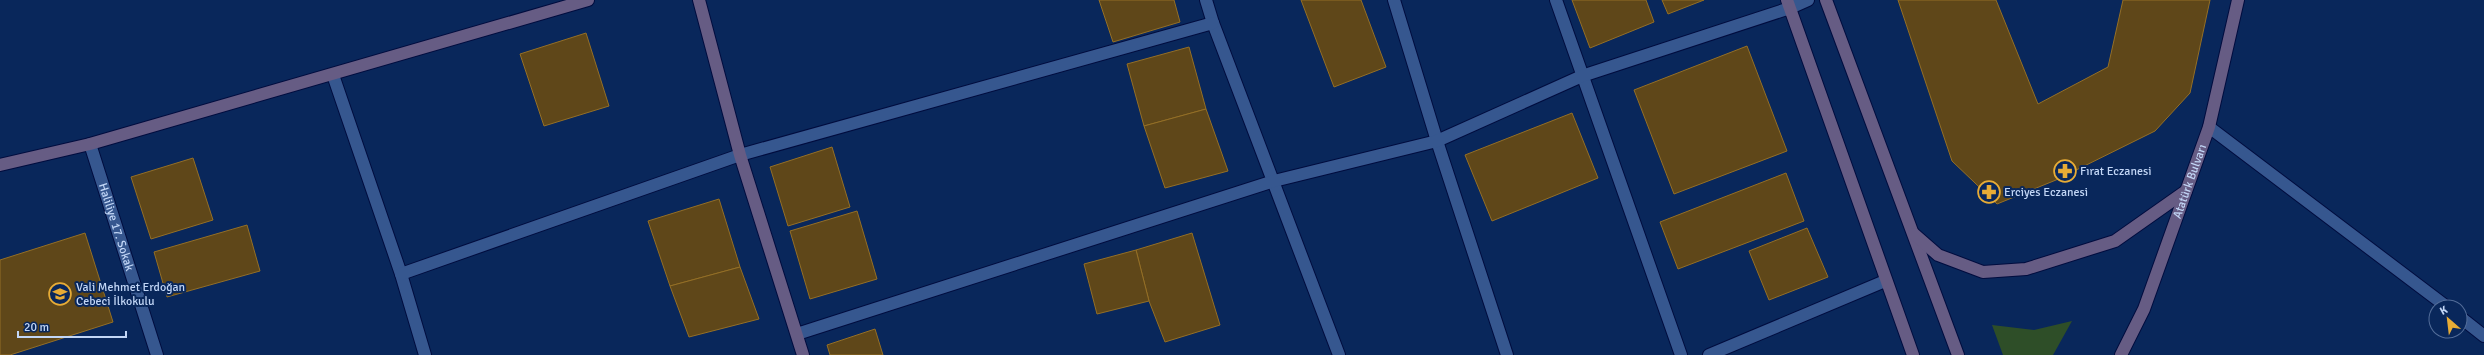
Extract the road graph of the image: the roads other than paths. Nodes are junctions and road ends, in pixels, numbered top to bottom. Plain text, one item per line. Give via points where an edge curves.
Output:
1 (588, 0) edge
2 (699, 0) edge
3 (1206, 0) edge
4 (1394, 0) edge
5 (1556, 0) edge
6 (1808, 0) edge
7 (1826, 0) edge
8 (2238, 0) edge
9 (1788, 4) edge
10 (1213, 23) junction
11 (333, 75) junction
12 (1582, 76) junction
13 (2209, 127) junction
14 (1437, 141) junction
15 (90, 144) junction
16 (740, 155) junction
17 (0, 165) edge
18 (1274, 181) junction
19 (2186, 191) junction
20 (1912, 232) junction
21 (401, 274) junction
22 (1885, 281) junction
23 (2436, 299) edge
24 (2468, 323) edge
25 (797, 334) junction
26 (2484, 336) edge
27 (157, 355) edge
28 (425, 355) edge
29 (803, 355) edge
30 (1339, 355) edge
31 (1507, 355) edge
32 (1681, 355) edge
33 (1709, 355) edge
34 (1912, 355) edge
35 (1958, 355) edge
36 (2121, 355) edge

1 - 11 main road
2 - 16 main road
3 - 10 street
4 - 14 street
5 - 12 street
6 - 9 street
7 - 20 main road
8 - 13 main road, Atatürk Bulvarı
9 - 12 street
9 - 22 main road
10 - 16 street
10 - 18 street
11 - 15 main road
11 - 21 street
12 - 14 street
12 - 32 street
13 - 19 main road, Atatürk Bulvarı
13 - 23 street
14 - 18 street
14 - 31 street
15 - 17 main road
15 - 27 street, Haliliye 17. Sokak
16 - 21 street
16 - 25 main road
18 - 25 street
18 - 30 street
19 - 20 main road via 2116,240 2026,268 1984,272 1938,255
19 - 36 main road, Atatürk Bulvarı via 2144,310
20 - 35 main road
21 - 28 street
22 - 33 street
22 - 34 main road
24 - 26 street
25 - 29 main road

